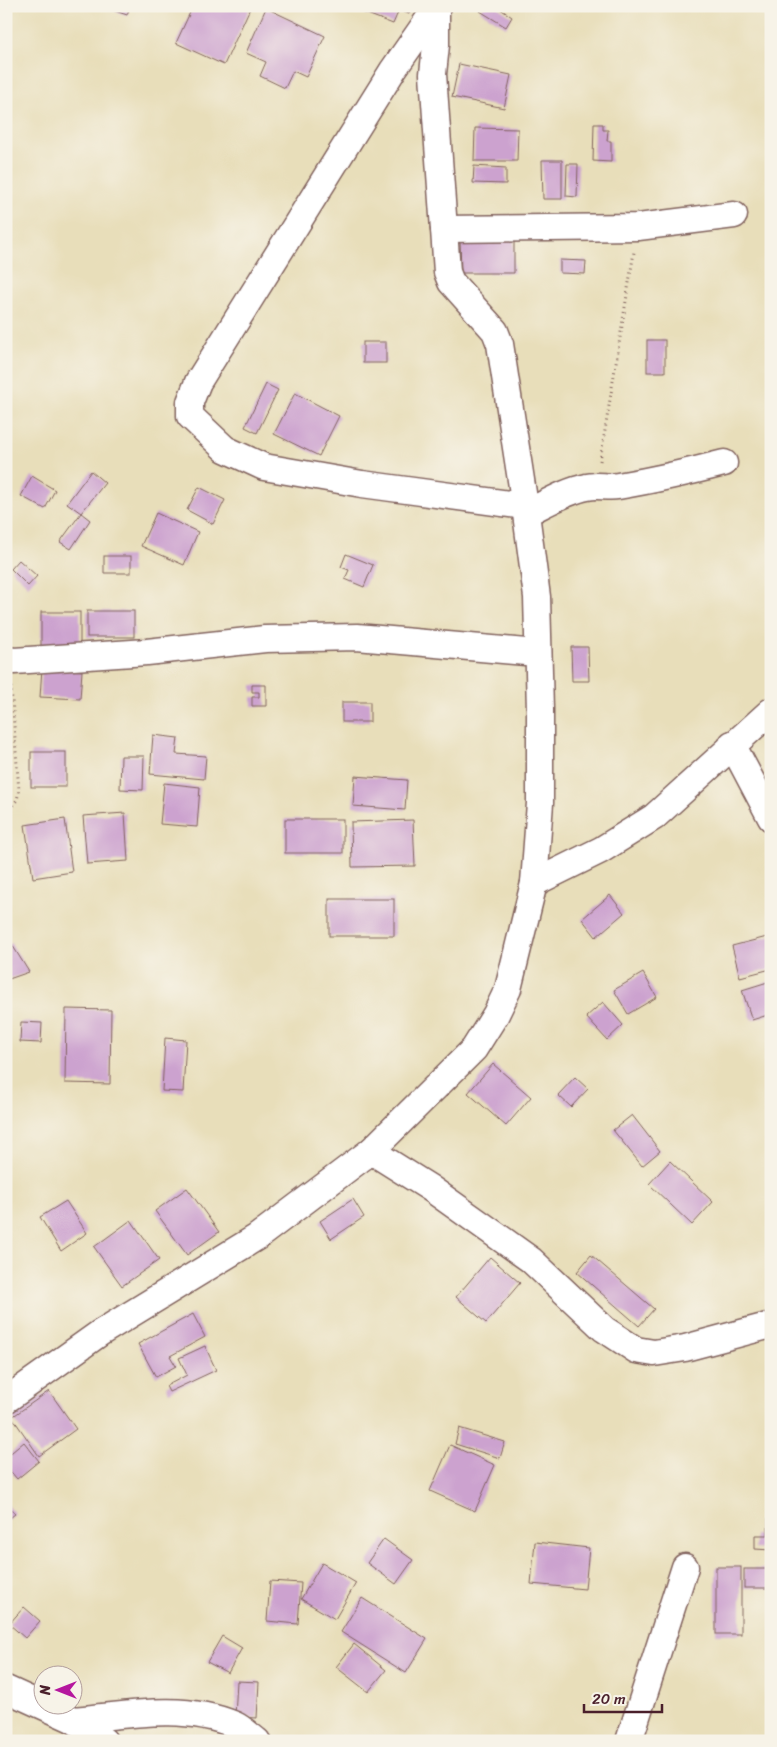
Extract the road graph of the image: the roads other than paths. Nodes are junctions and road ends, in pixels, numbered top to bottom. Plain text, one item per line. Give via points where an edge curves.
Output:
1 (437, 8) edge
2 (734, 215) dead end
3 (444, 229) junction
4 (724, 463) dead end
5 (526, 510) junction
6 (538, 653) junction
7 (8, 660) edge
8 (771, 711) edge
9 (732, 744) junction
10 (771, 818) edge
11 (534, 883) junction
12 (371, 1150) junction
13 (771, 1325) edge
14 (6, 1400) edge
15 (685, 1568) dead end
16 (6, 1689) edge
17 (74, 1720) junction
18 (104, 1741) edge
19 (256, 1741) edge
20 (629, 1741) edge

1 - 3 street via 433,74
1 - 5 street via 393,70 198,382 190,402 190,416 225,450 264,467
2 - 3 street via 638,227
3 - 5 street via 447,272 451,282 495,331 500,344
4 - 5 street via 614,487 588,486
5 - 6 street via 537,597
6 - 7 street via 357,638 265,639 147,652
6 - 11 street via 540,803
8 - 9 street
9 - 10 street
9 - 11 street via 654,817 600,850
11 - 12 street via 508,989 496,1014 474,1049
12 - 13 street via 531,1260 604,1329 636,1350 654,1353 685,1348
12 - 14 street via 257,1237 100,1332
15 - 20 street
16 - 17 street
17 - 18 street
17 - 19 street via 170,1712 208,1716 236,1725

